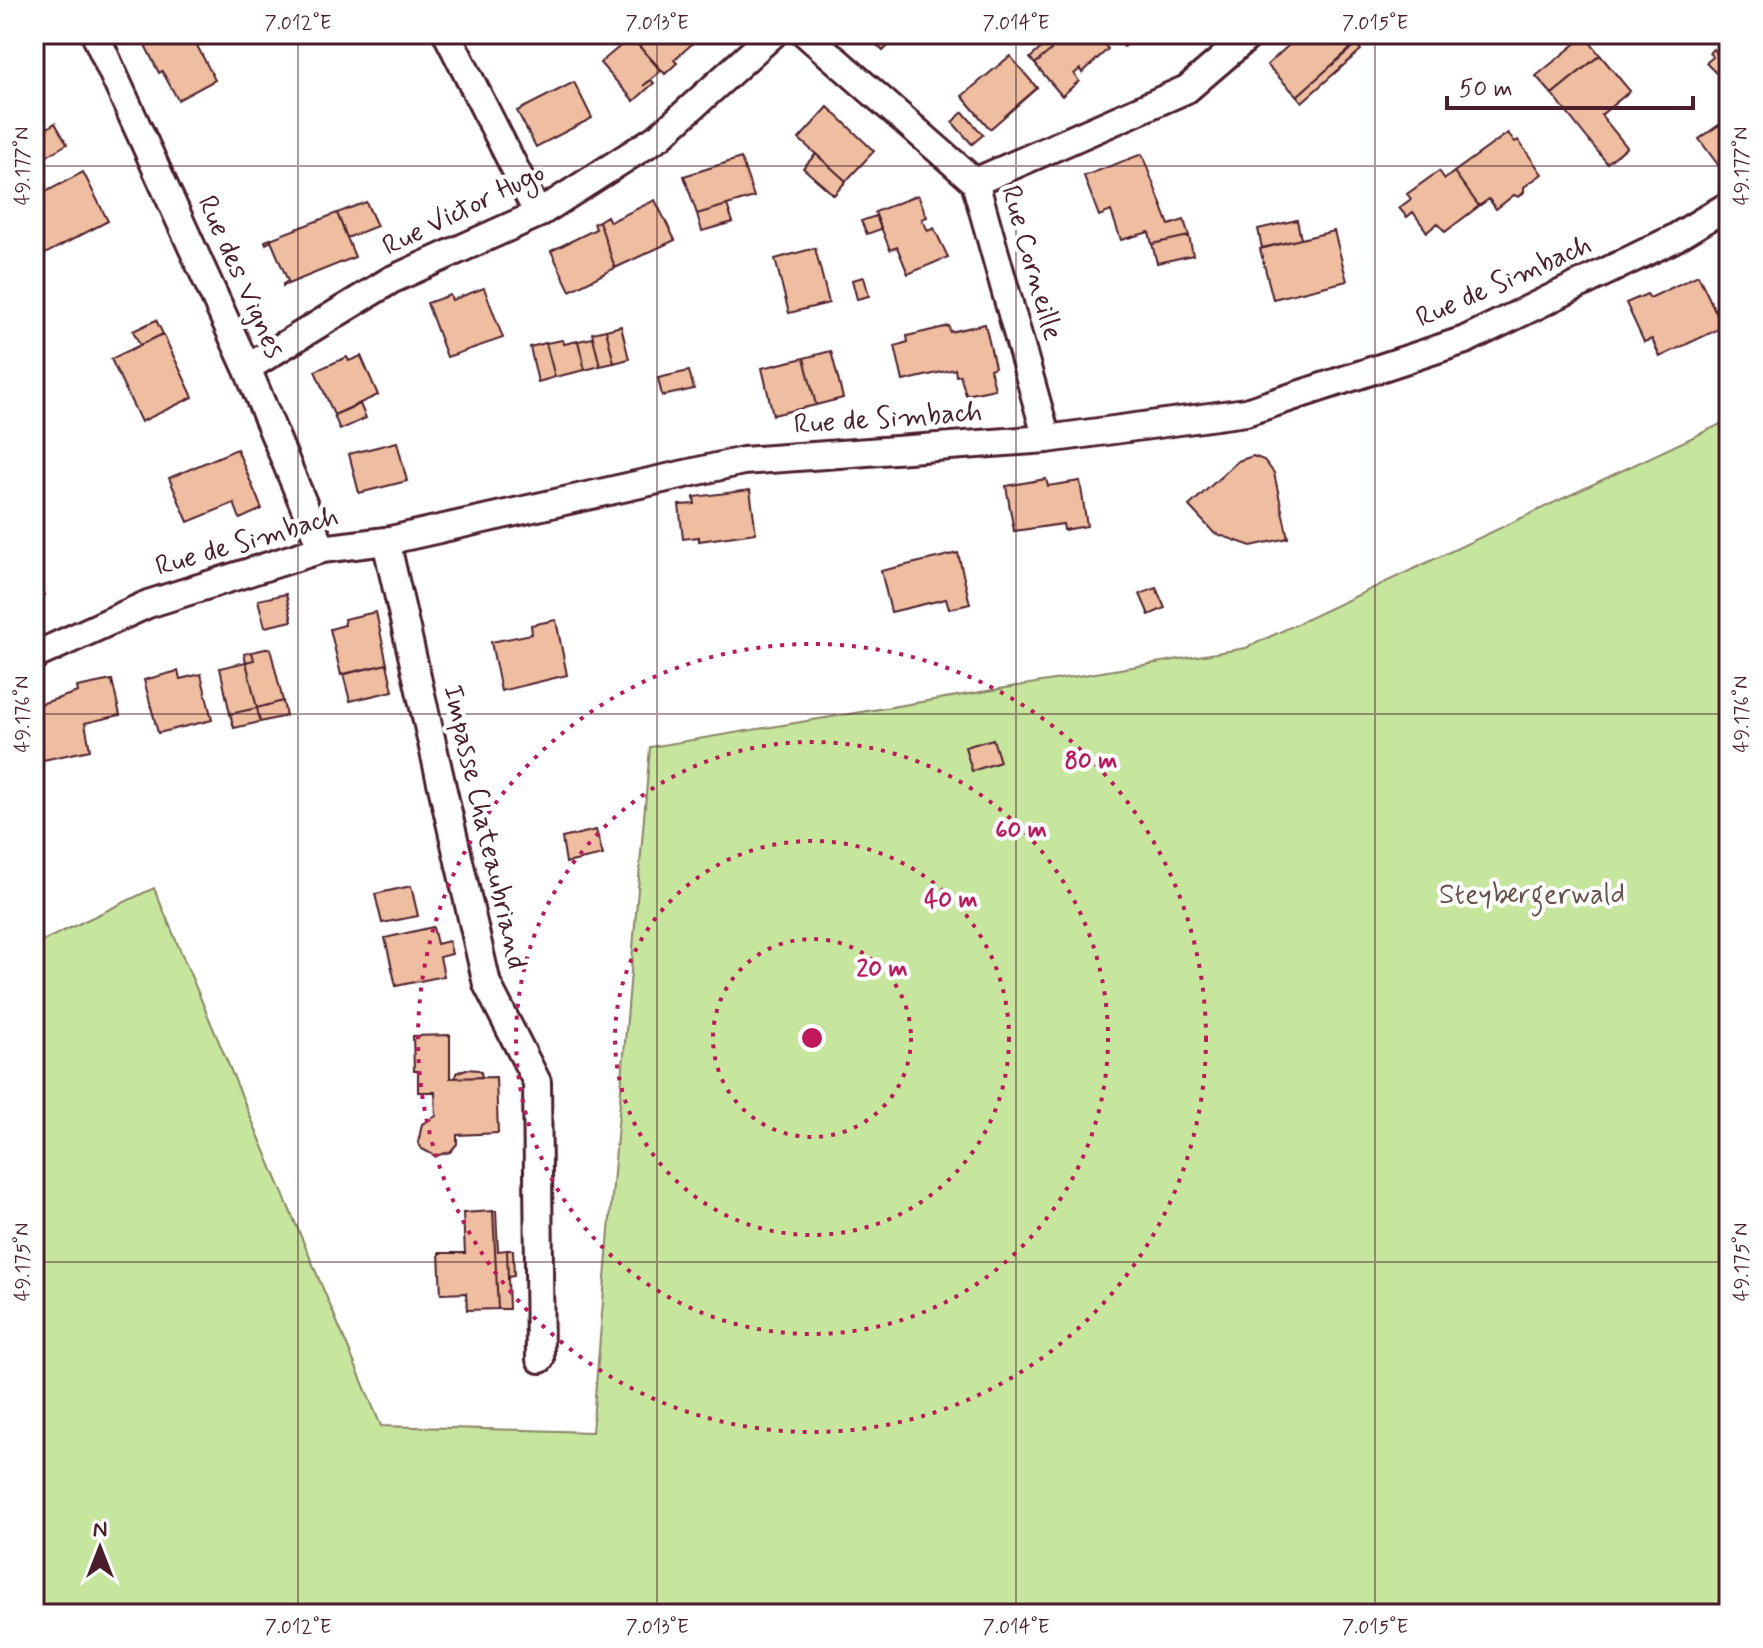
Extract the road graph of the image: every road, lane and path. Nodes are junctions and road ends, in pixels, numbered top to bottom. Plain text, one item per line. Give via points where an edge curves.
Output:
1 (95, 34) edge
2 (447, 34) edge
3 (773, 34) edge
4 (806, 34) edge
5 (1251, 34) edge
6 (975, 182) junction
7 (1729, 205) edge
8 (538, 214) junction
9 (247, 368) junction
10 (1047, 439) junction
11 (386, 541) junction
12 (322, 549) junction
13 (34, 656) edge
14 (540, 1359) dead end

1 - 9 street, Rue des Vignes
2 - 8 street
3 - 8 street, Rue Victor Hugo via 660,136
4 - 6 street, Rue Corneille
5 - 6 street via 1187,89
6 - 10 street, Rue Corneille
7 - 10 street, Rue de Simbach via 1673,239 1465,340 1246,412
8 - 9 street, Rue Victor Hugo via 391,280
9 - 12 street, Rue des Vignes
10 - 11 street, Rue de Simbach via 743,461
11 - 12 street, Rue de Simbach
11 - 14 street, Impasse Chateaubriand via 487,984 537,1082
12 - 13 street, Rue de Simbach via 148,604

